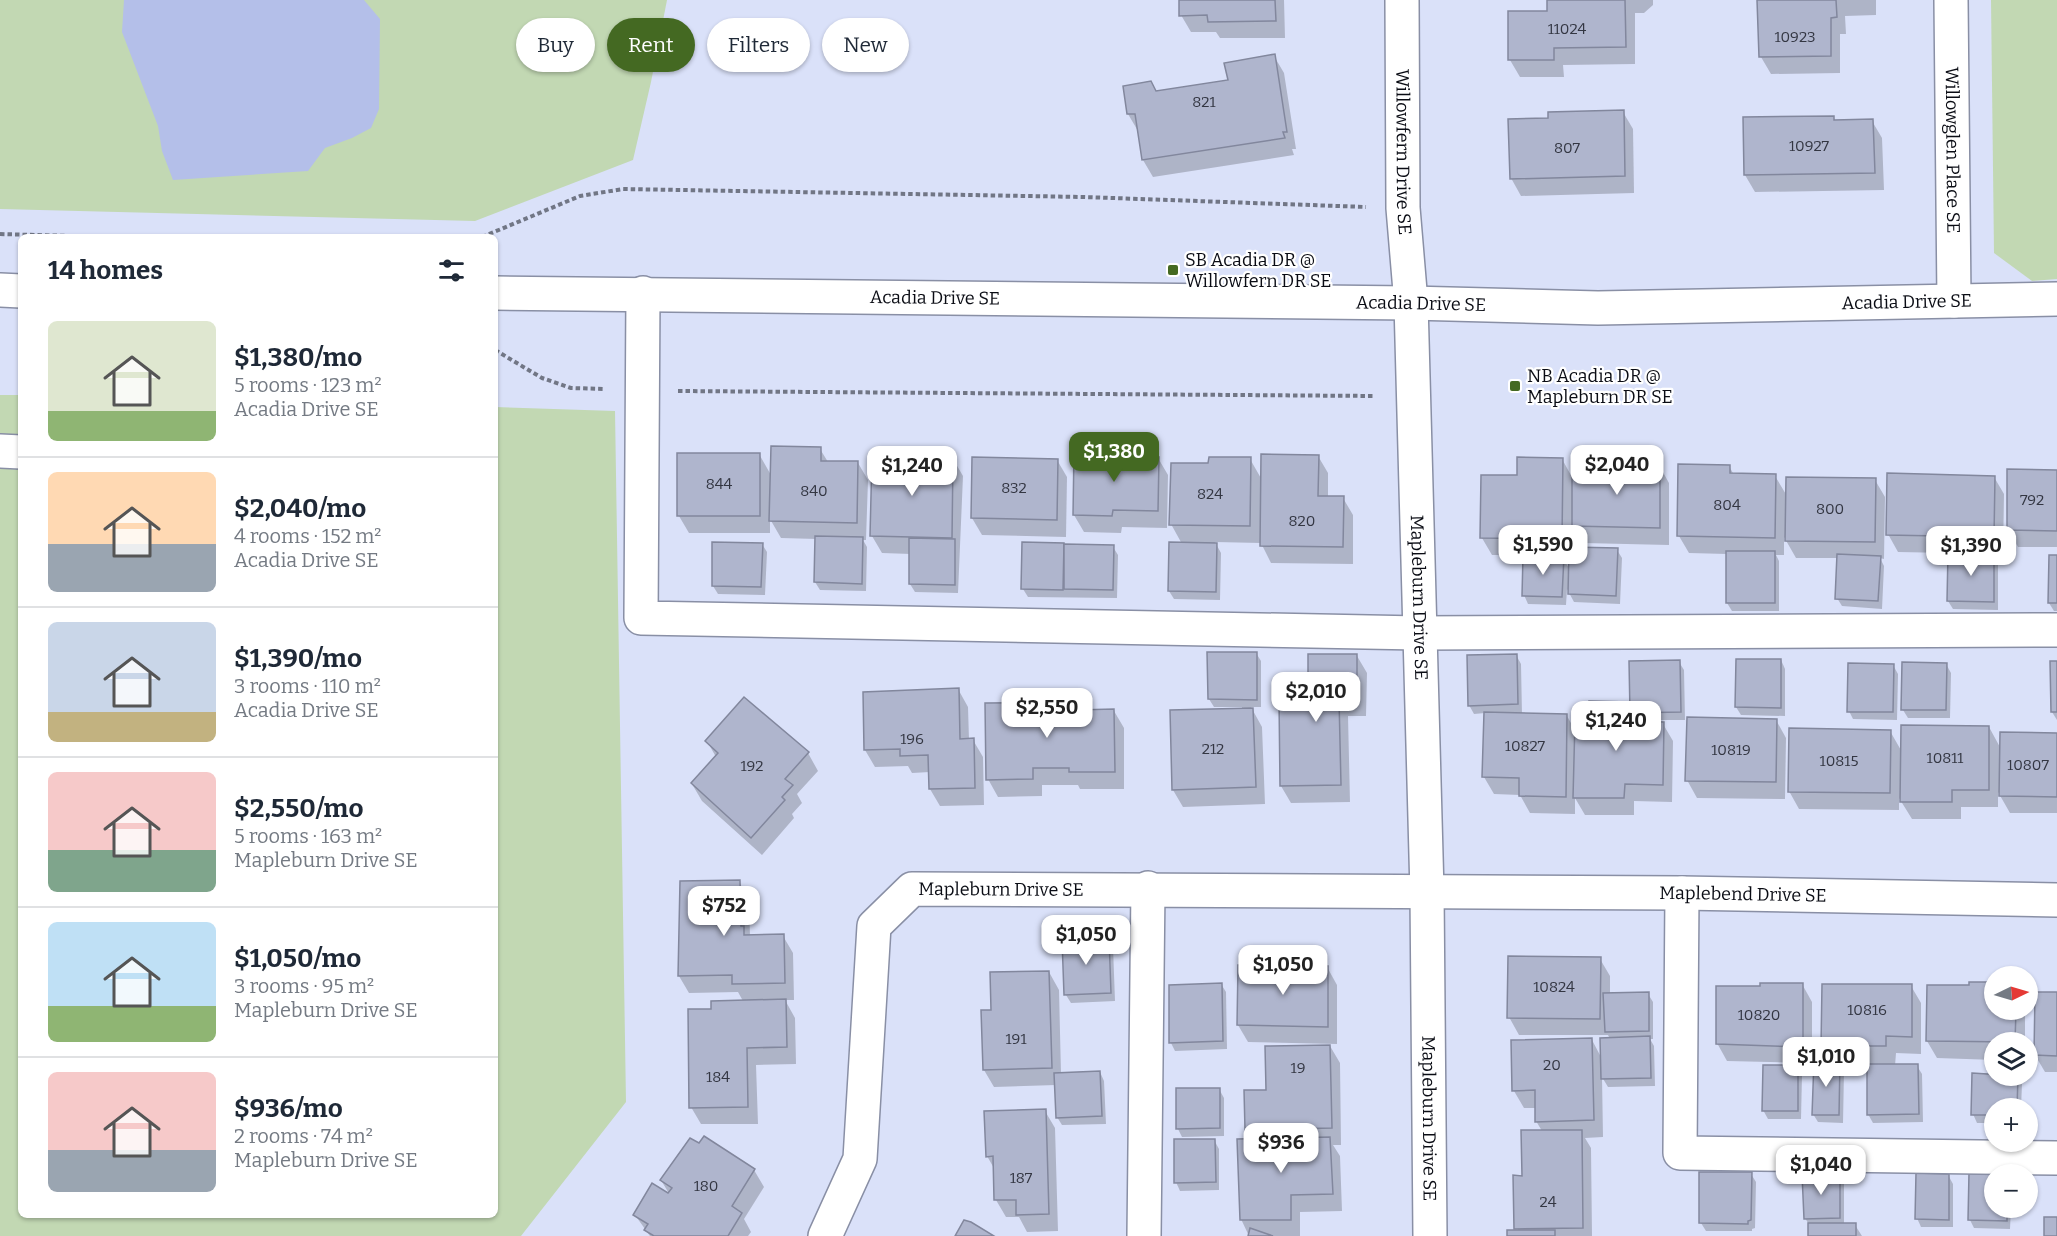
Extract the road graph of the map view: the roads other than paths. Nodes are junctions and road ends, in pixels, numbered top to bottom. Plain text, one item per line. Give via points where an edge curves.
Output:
1 (1402, 0) edge
2 (1951, 0) edge
3 (0, 290) edge
4 (18, 291) edge
5 (498, 292) edge
6 (643, 293) junction
7 (2057, 299) edge
8 (1954, 301) junction
9 (1411, 303) junction
10 (0, 451) edge
11 (18, 452) edge
12 (2057, 630) edge
13 (1419, 633) junction
14 (1148, 888) junction
15 (1426, 892) junction
16 (1682, 893) junction
17 (2057, 900) edge
18 (2057, 1158) edge
19 (825, 1236) edge
20 (1144, 1236) edge
21 (1430, 1236) edge

1 - 9 street, Willowfern Drive SE via 1403,208
2 - 8 street, Willowglen Place SE
3 - 4 street
5 - 6 street, Acadia Drive SE
6 - 9 street, Acadia Drive SE
6 - 13 street via 640,618
7 - 8 street, Acadia Drive SE
8 - 9 street, Acadia Drive SE via 1598,308
9 - 13 street, Mapleburn Drive SE
10 - 11 street
12 - 13 street
13 - 15 street, Mapleburn Drive SE
14 - 15 street, Mapleburn Drive SE
14 - 19 street, Mapleburn Drive SE via 912,889 874,927 860,1159
14 - 20 street
15 - 16 street, Maplebend Drive SE
15 - 21 street, Mapleburn Drive SE
16 - 17 street, Maplebend Drive SE
16 - 18 street via 1680,1153

